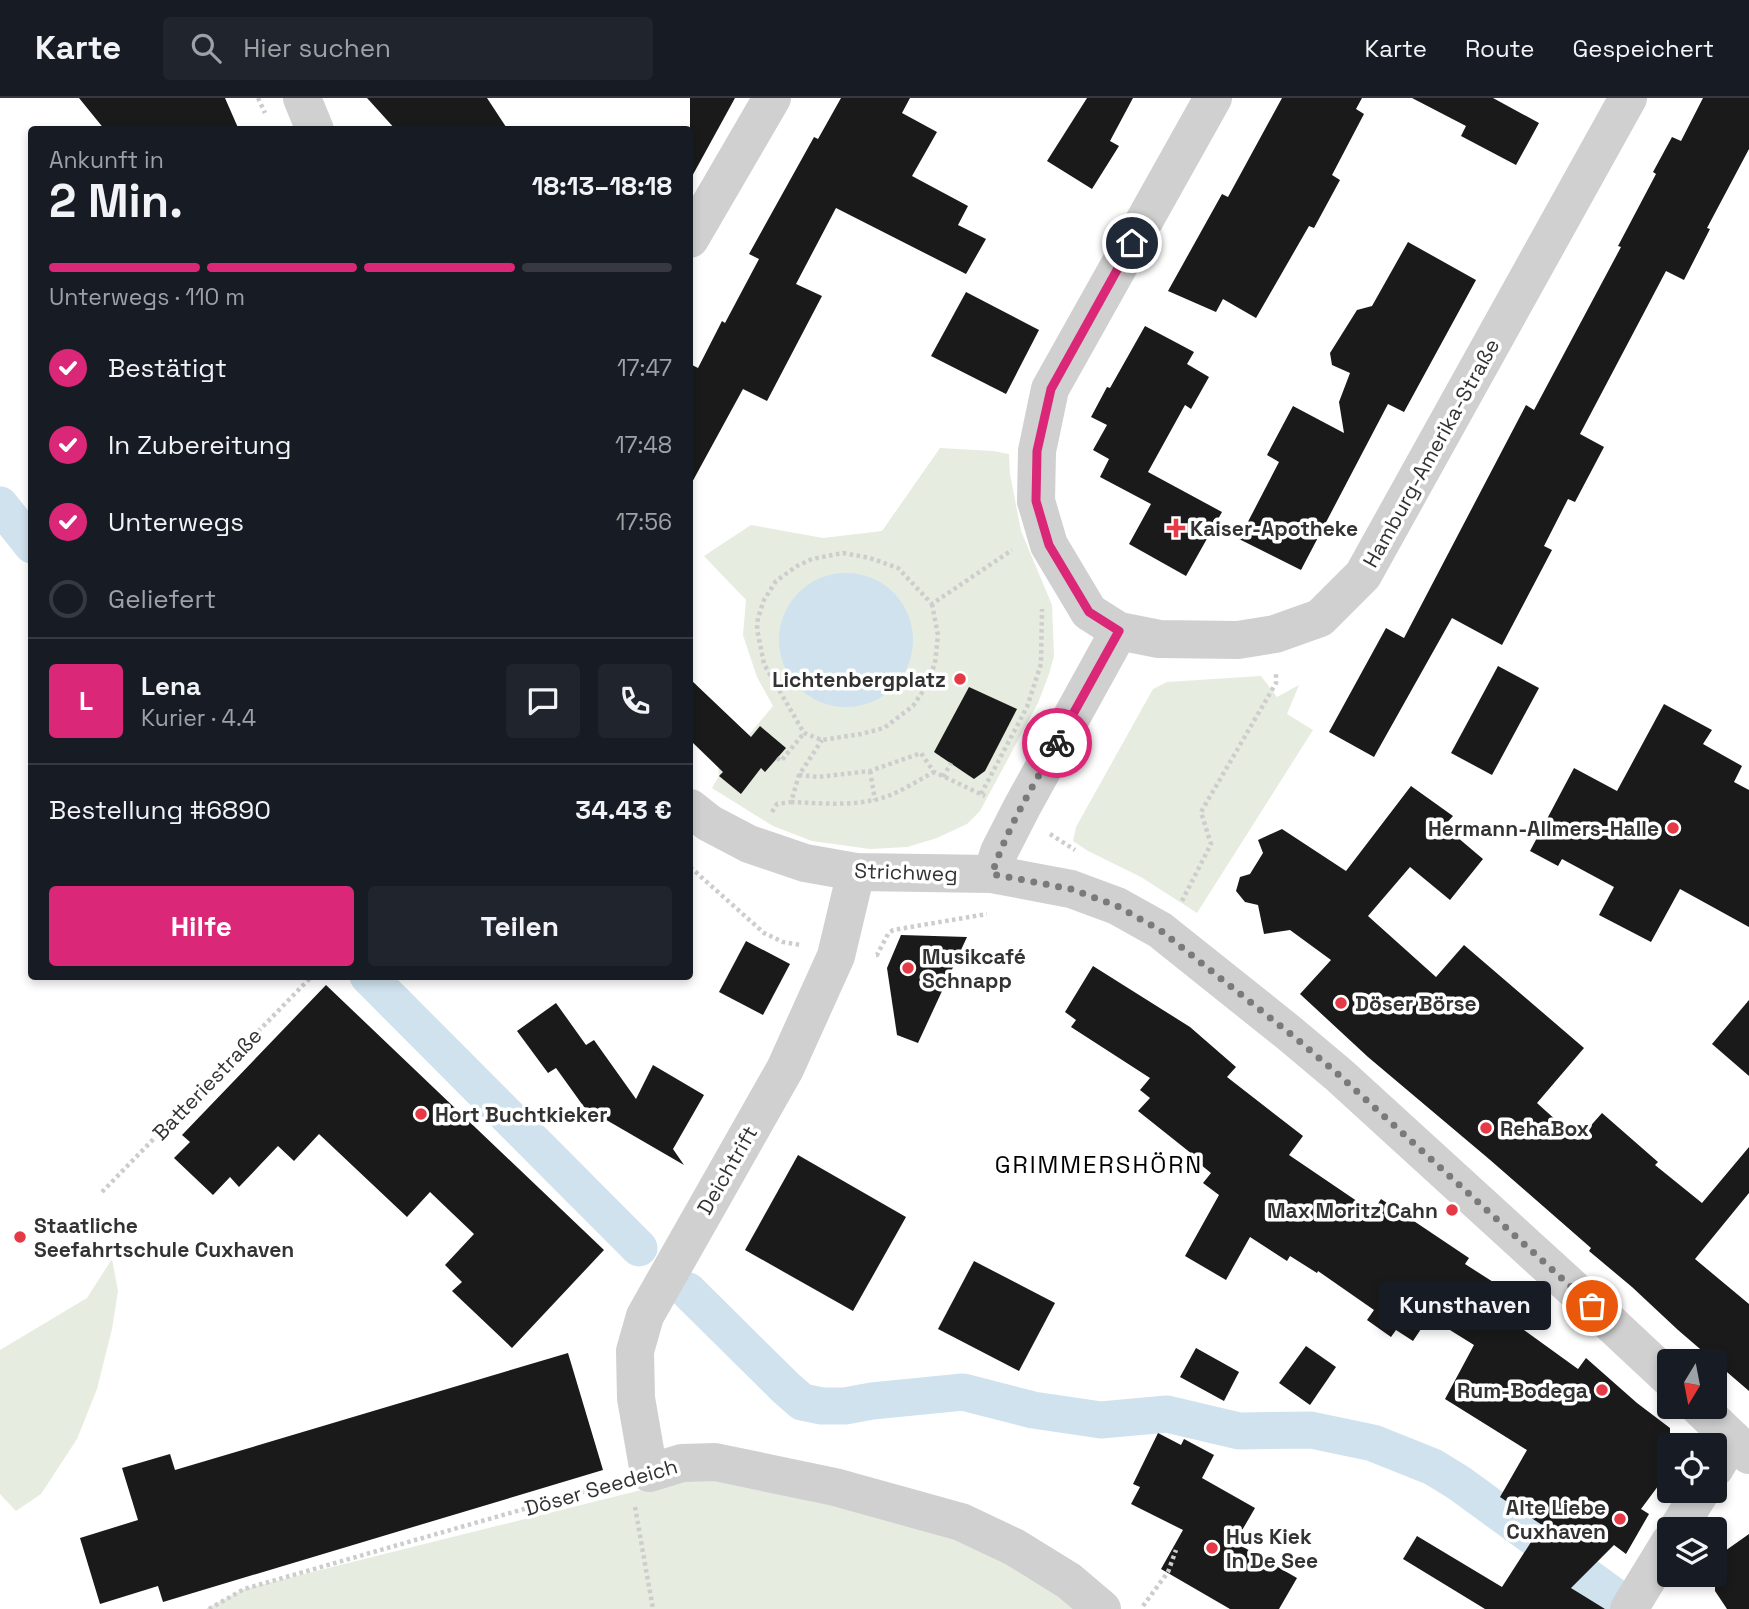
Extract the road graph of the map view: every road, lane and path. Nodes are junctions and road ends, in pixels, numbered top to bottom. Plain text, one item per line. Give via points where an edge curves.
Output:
1 (302, 98) edge
2 (772, 98) edge
3 (1213, 98) edge
4 (1628, 98) edge
5 (313, 126) edge
6 (693, 234) edge
7 (1020, 544) dead end
8 (1039, 602) dead end
9 (932, 604) junction
10 (1119, 631) junction
11 (1276, 683) dead end
12 (804, 733) junction
13 (822, 740) junction
14 (777, 758) dead end
15 (951, 763) dead end
16 (870, 771) junction
17 (934, 772) junction
18 (799, 775) junction
19 (943, 776) junction
20 (875, 800) junction
21 (791, 802) junction
22 (693, 810) edge
23 (768, 819) dead end
24 (693, 870) edge
25 (856, 872) junction
26 (992, 874) junction
27 (1188, 890) dead end
28 (997, 912) dead end
29 (838, 950) junction
30 (308, 980) edge
31 (103, 1192) dead end
32 (1657, 1367) edge
33 (1707, 1419) edge
34 (1732, 1454) edge
35 (640, 1476) junction
36 (1176, 1550) dead end
37 (1657, 1563) edge
38 (1634, 1601) edge
39 (1143, 1606) dead end
40 (209, 1609) edge
41 (653, 1609) edge
42 (1102, 1609) edge

1 - 5 street
2 - 6 street
3 - 10 street via 1051,389 1037,451 1036,501 1049,545 1089,612
4 - 10 street, Hamburg-Amerika-Straße via 1363,575 1320,618 1275,634 1238,640 1159,639
7 - 9 path
8 - 19 path via 1041,664 1027,707 981,794
9 - 12 path via 898,568 843,553 813,559 776,581 764,600 757,629 764,664
9 - 13 path via 938,635 935,663 913,706 884,728
10 - 26 street via 1017,815
11 - 27 path via 1201,812 1211,844
12 - 13 path
12 - 14 path via 781,761
13 - 18 path
15 - 19 path
16 - 17 path via 921,753
16 - 18 path
16 - 20 path
17 - 19 path
17 - 20 path
18 - 21 path
20 - 21 path
21 - 23 path via 778,804
22 - 25 street, Strichweg via 749,844 805,863
24 - 29 path via 764,933 783,942
25 - 26 street, Strichweg
25 - 29 street, Deichtrift
26 - 32 street, Strichweg via 1071,889 1117,906 1160,930 1339,1075
28 - 29 path via 893,930 877,955
29 - 35 street, Deichtrift via 785,1069 645,1316 635,1351
30 - 31 path, Batteriestraße
33 - 34 street
35 - 40 path, Döser Seedeich via 244,1589
35 - 41 path
35 - 42 street, Döser Seedeich via 682,1463 715,1462 835,1487 961,1522 1014,1547 1069,1581
36 - 39 path via 1168,1572
37 - 38 street

